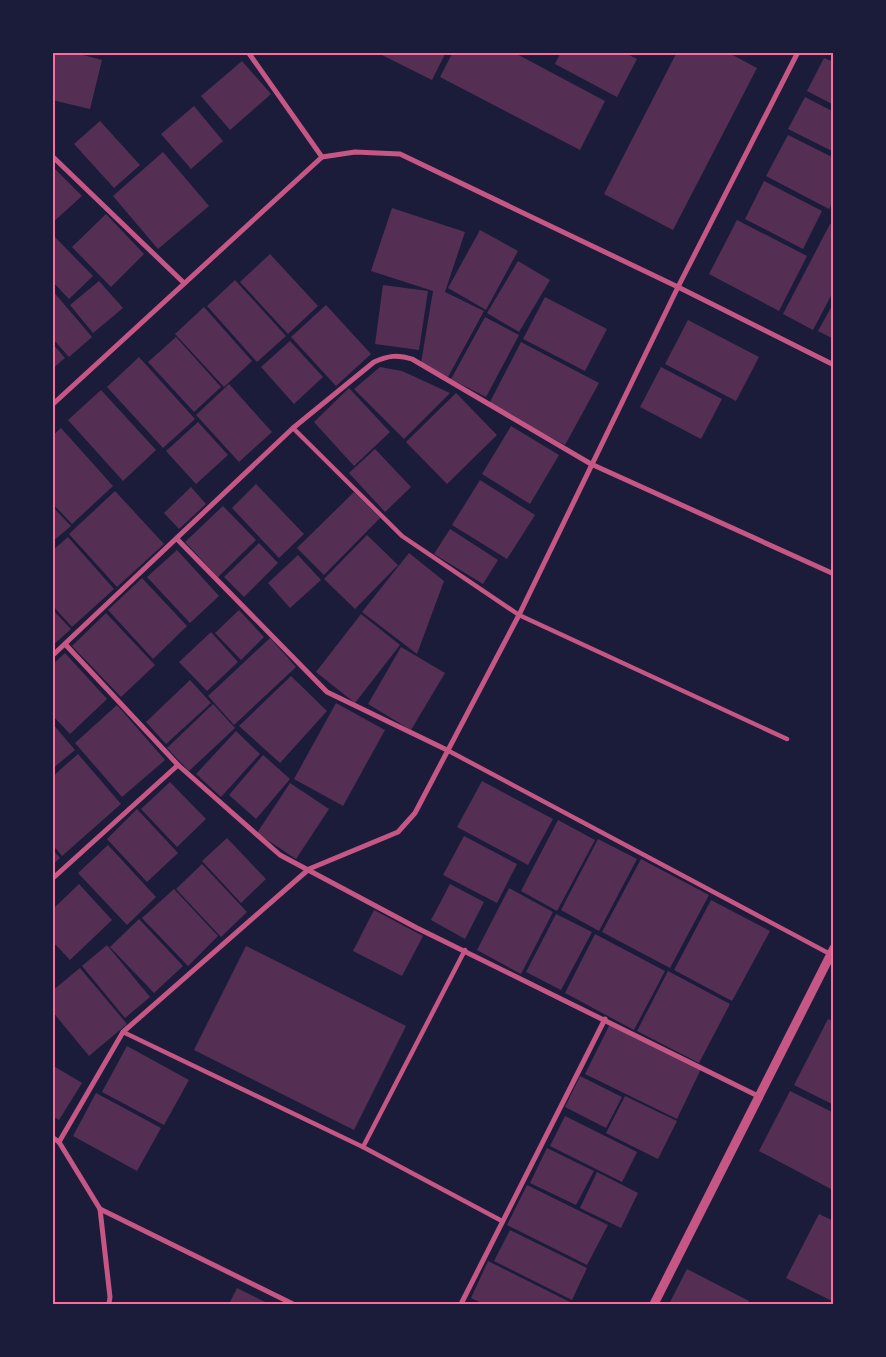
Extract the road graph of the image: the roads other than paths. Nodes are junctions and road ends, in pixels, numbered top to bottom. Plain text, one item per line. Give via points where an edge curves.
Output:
1 (248, 52) edge
2 (798, 52) edge
3 (52, 156) edge
4 (322, 157) junction
5 (184, 283) junction
6 (678, 287) junction
7 (834, 365) edge
8 (52, 405) edge
9 (293, 428) junction
10 (591, 464) junction
11 (178, 539) junction
12 (834, 574) edge
13 (519, 615) junction
14 (65, 644) junction
15 (52, 656) edge
16 (787, 739) dead end
17 (447, 750) junction
18 (178, 765) junction
19 (309, 869) junction
20 (52, 879) edge
21 (465, 950) junction
22 (832, 951) edge
23 (605, 1019) junction
24 (123, 1032) junction
25 (758, 1096) junction
26 (52, 1137) edge
27 (59, 1142) junction
28 (363, 1147) junction
29 (100, 1209) junction
30 (502, 1221) junction
31 (109, 1304) edge
32 (293, 1304) edge
33 (461, 1304) edge
34 (654, 1304) edge

1 - 4 street
2 - 6 street
3 - 5 street
4 - 5 street
4 - 6 street via 355,152 400,154
5 - 8 street
6 - 7 street
6 - 10 street
9 - 10 street via 374,362 387,356 401,355
9 - 11 street
9 - 13 street via 402,536
10 - 12 street
10 - 13 street
11 - 14 street
11 - 17 street via 328,692
13 - 16 street
13 - 17 street
14 - 15 street
14 - 18 street
17 - 19 street via 415,813 398,832
17 - 22 street
18 - 19 street via 280,855
18 - 20 street
19 - 21 street via 417,928
19 - 24 street
21 - 23 street
21 - 28 street
22 - 25 street
23 - 25 street
23 - 30 street
24 - 27 street
24 - 28 street
25 - 34 street
26 - 27 street
27 - 29 street
28 - 30 street
29 - 31 street
29 - 32 street
30 - 33 street

